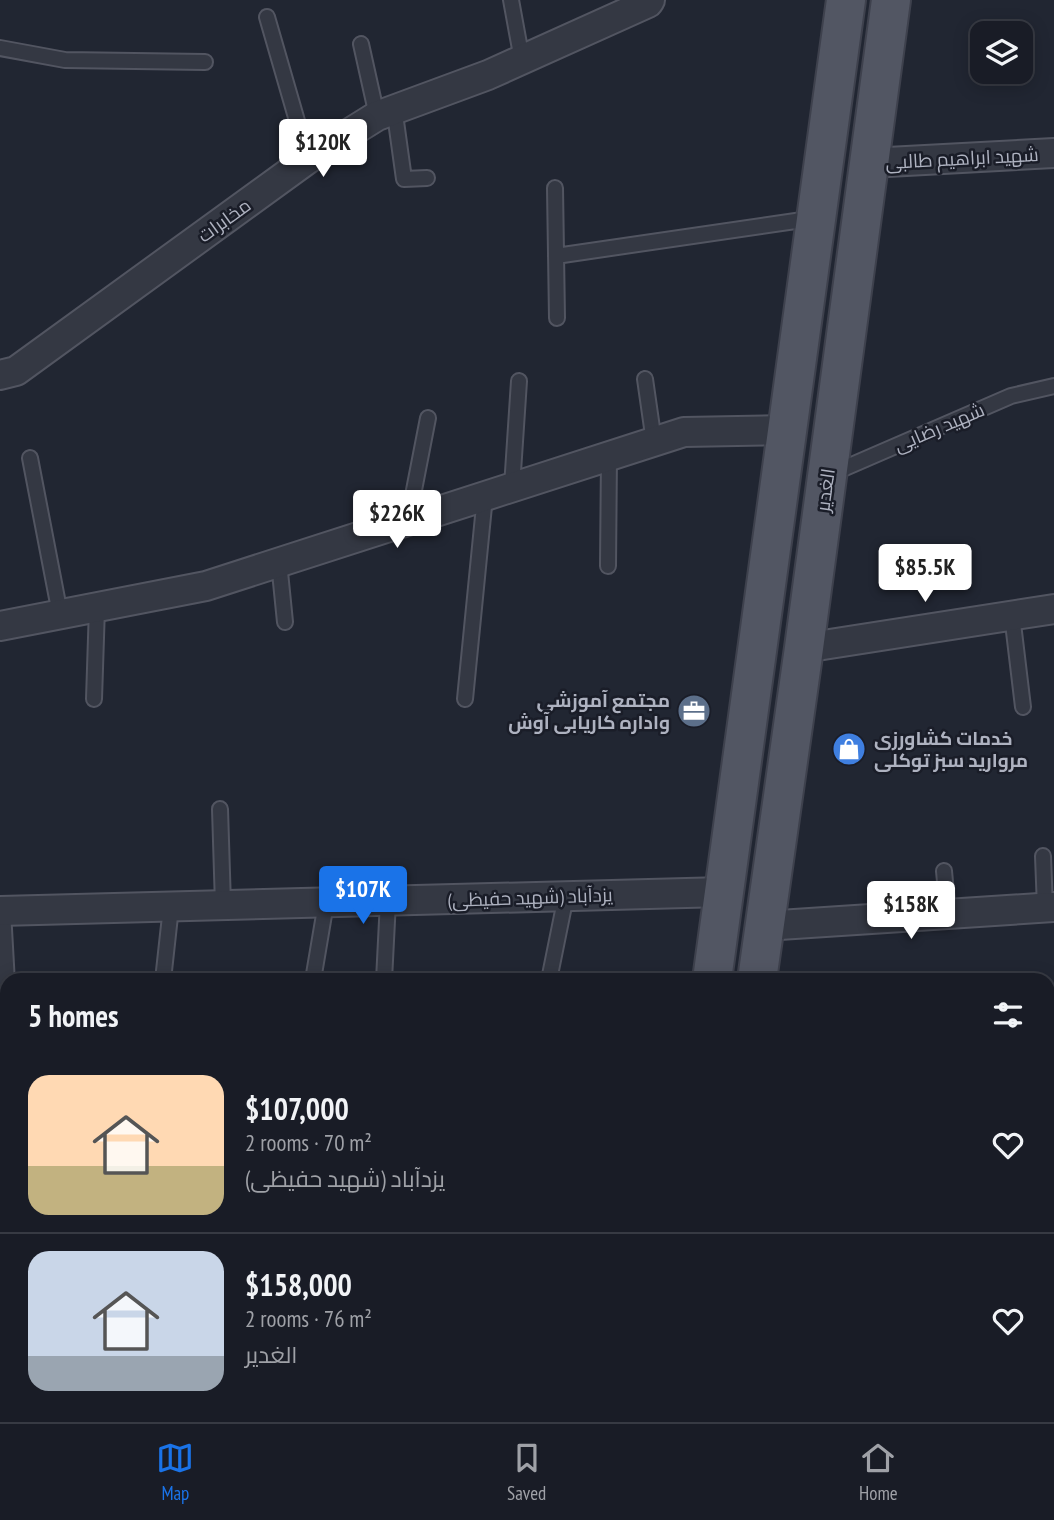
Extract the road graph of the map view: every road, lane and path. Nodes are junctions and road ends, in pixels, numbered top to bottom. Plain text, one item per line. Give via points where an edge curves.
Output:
1 (511, 0) edge
2 (650, 0) edge
3 (846, 0) edge
4 (891, 0) edge
5 (267, 17) dead end
6 (361, 44) dead end
7 (0, 48) edge
8 (522, 60) junction
9 (205, 62) dead end
10 (386, 111) junction
11 (1054, 153) edge
12 (307, 159) junction
13 (869, 163) junction
14 (427, 178) dead end
15 (555, 188) dead end
16 (817, 218) junction
17 (556, 256) junction
18 (557, 318) dead end
19 (0, 375) edge
20 (645, 379) dead end
21 (519, 381) dead end
22 (1054, 386) edge
23 (428, 418) dead end
24 (788, 430) junction
25 (654, 442) junction
26 (609, 456) junction
27 (30, 458) dead end
28 (827, 475) junction
29 (512, 487) junction
30 (485, 496) junction
31 (408, 521) junction
32 (279, 562) junction
33 (608, 566) dead end
34 (97, 607) junction
35 (1054, 609) edge
36 (60, 614) junction
37 (1012, 615) junction
38 (285, 622) dead end
39 (0, 625) edge
40 (804, 648) junction
41 (94, 699) dead end
42 (465, 699) dead end
43 (1023, 707) dead end
44 (220, 809) dead end
45 (1043, 856) dead end
46 (944, 871) dead end
47 (724, 892) junction
48 (566, 896) junction
49 (388, 901) junction
50 (326, 903) junction
51 (223, 905) junction
52 (171, 907) junction
53 (1050, 907) edge
54 (1, 911) edge
55 (948, 914) junction
56 (764, 926) junction
57 (6, 973) edge
58 (164, 973) edge
59 (314, 973) edge
60 (384, 973) edge
61 (551, 973) edge
62 (713, 973) edge
63 (758, 973) edge

1 - 8 lane
2 - 8 street, مخابرات
3 - 16 main road
4 - 13 main road, الغدیر
5 - 12 lane
6 - 10 lane
7 - 9 lane via 65,60
8 - 10 street, مخابرات
10 - 12 street, مخابرات
10 - 14 lane via 404,179
11 - 13 street, شهید ابراهیم طالبی
12 - 19 street, مخابرات via 16,372
13 - 28 main road, الغدیر
15 - 17 lane
16 - 17 lane
16 - 24 main road
17 - 18 lane
20 - 25 lane
21 - 29 lane
22 - 28 lane, شهید رضایی via 1011,396
23 - 31 lane
24 - 25 street via 684,432
24 - 47 main road
25 - 26 street
26 - 29 street
26 - 33 lane
27 - 36 lane
28 - 40 main road, الغدیر
29 - 30 street
30 - 31 street
30 - 42 lane
31 - 32 street
32 - 34 street via 206,586
32 - 38 lane
34 - 36 street
34 - 41 lane
35 - 37 street
36 - 39 street
37 - 40 street
37 - 43 lane
40 - 56 main road, الغدیر
44 - 51 lane
45 - 53 lane
46 - 55 lane
47 - 48 street, یزدآباد (شهید حفیظی)
47 - 62 main road
48 - 49 street, یزدآباد (شهید حفیظی)
48 - 61 lane
49 - 50 street, یزدآباد (شهید حفیظی)
49 - 60 lane
50 - 51 street, یزدآباد (شهید حفیظی)
50 - 59 lane
51 - 52 street, یزدآباد (شهید حفیظی)
52 - 54 street, یزدآباد (شهید حفیظی)
52 - 58 lane
53 - 55 street
54 - 57 lane
55 - 56 street
56 - 63 main road, الغدیر

